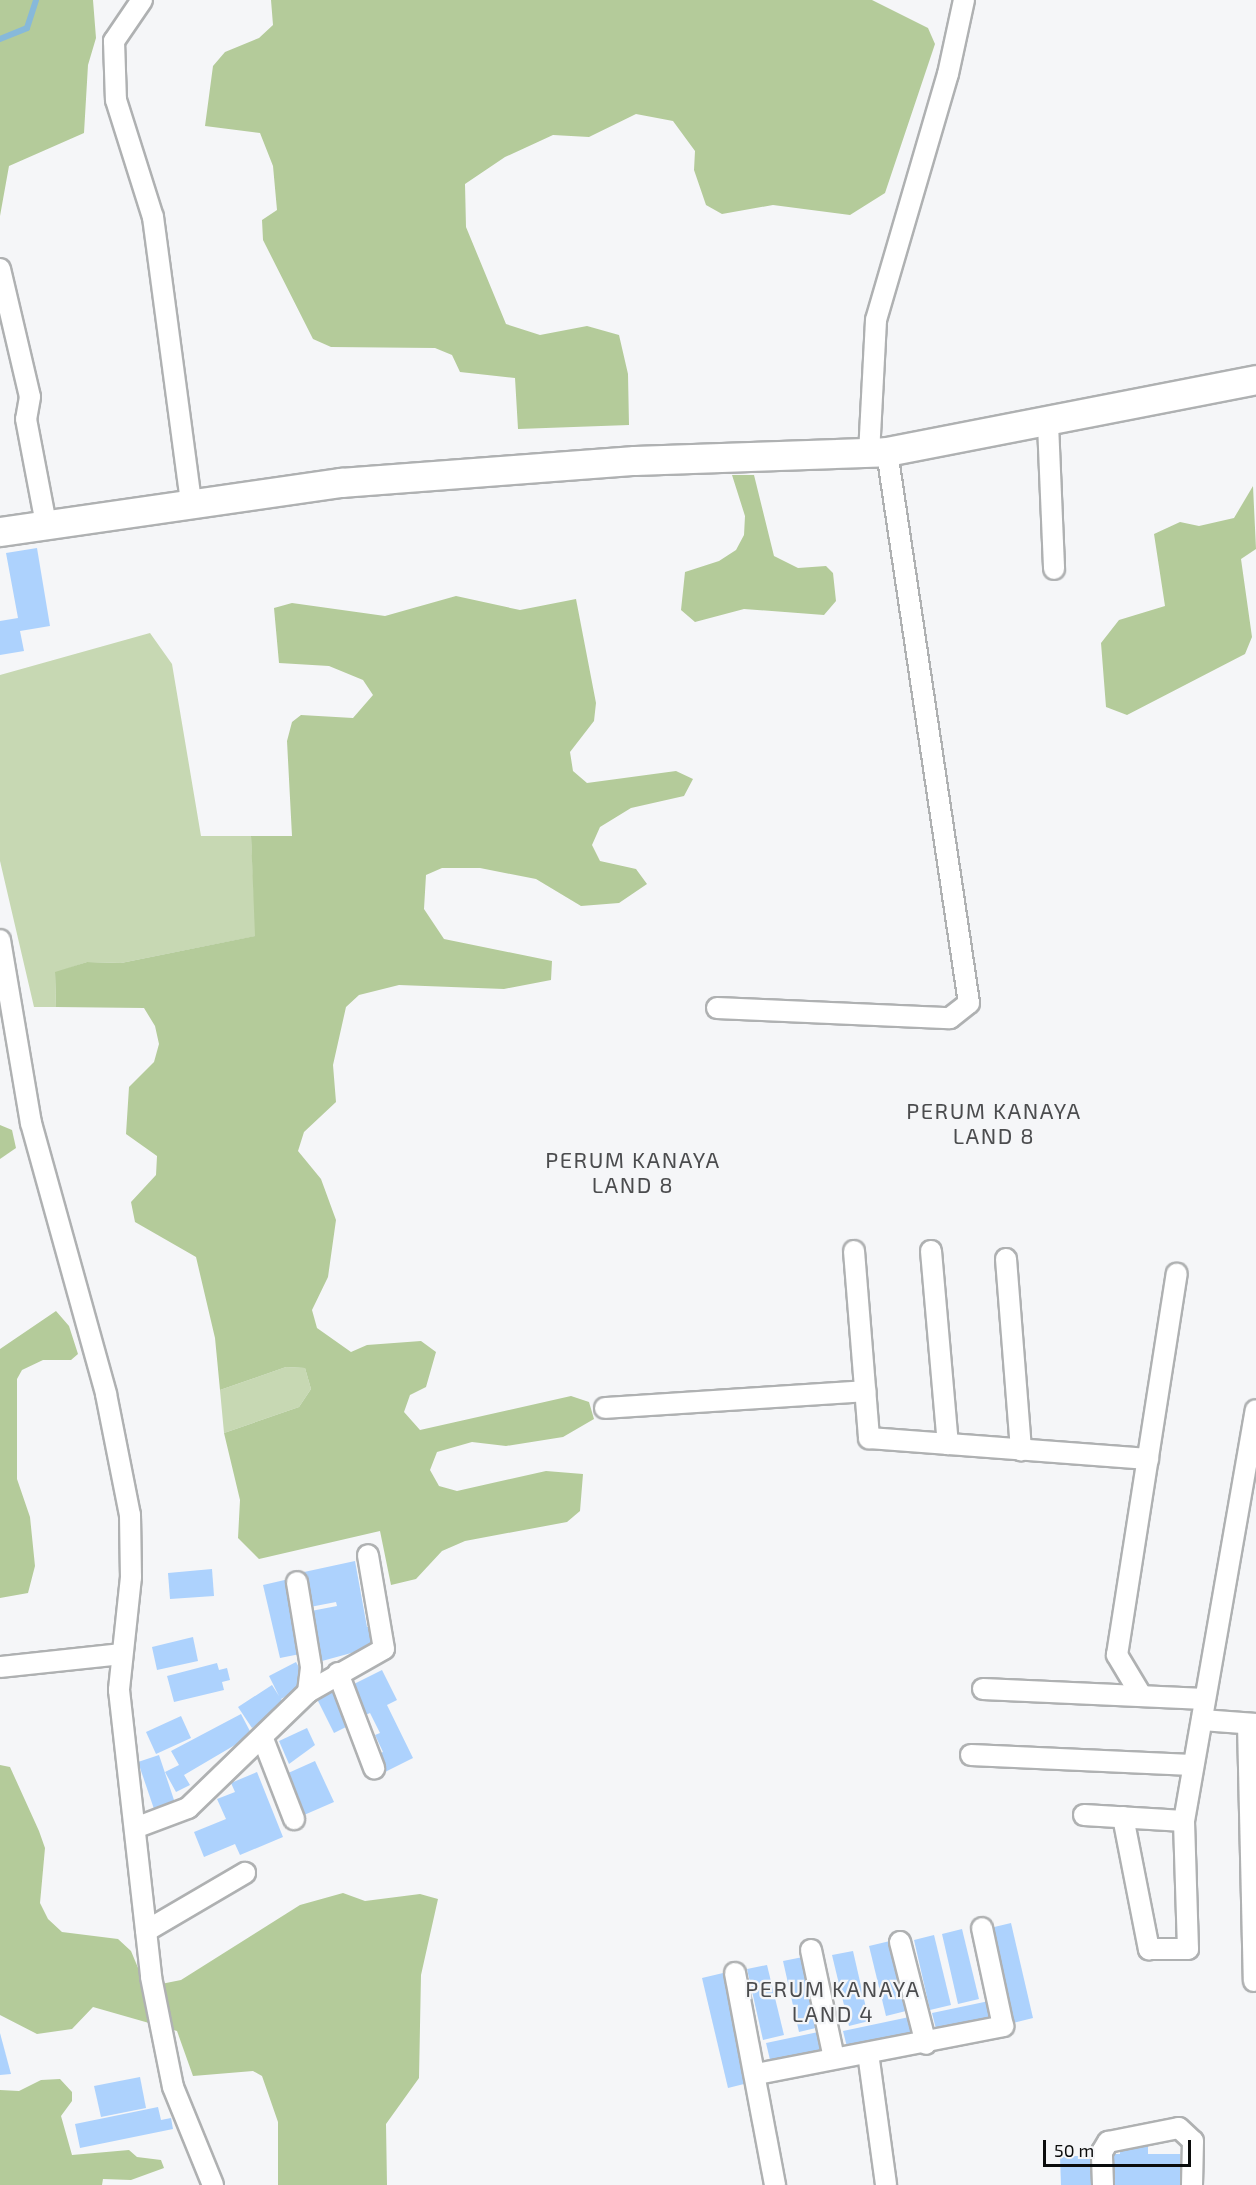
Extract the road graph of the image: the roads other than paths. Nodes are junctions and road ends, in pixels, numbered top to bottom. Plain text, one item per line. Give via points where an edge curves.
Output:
1 (142, 0) edge
2 (964, 0) edge
3 (0, 269) edge
4 (1256, 380) edge
5 (1048, 424) junction
6 (878, 453) junction
7 (191, 503) junction
8 (46, 524) junction
9 (0, 532) edge
10 (1054, 569) dead end
11 (1, 949) edge
12 (717, 1008) dead end
13 (854, 1251) dead end
14 (931, 1251) dead end
15 (1006, 1259) dead end
16 (1177, 1274) dead end
17 (865, 1391) junction
18 (605, 1408) dead end
19 (1256, 1410) edge
20 (948, 1444) junction
21 (1021, 1450) junction
22 (1148, 1460) junction
23 (368, 1555) dead end
24 (297, 1582) dead end
25 (121, 1654) junction
26 (0, 1668) edge
27 (339, 1673) junction
28 (983, 1689) dead end
29 (308, 1692) junction
30 (1141, 1695) junction
31 (1205, 1699) junction
32 (1202, 1720) junction
33 (1252, 1724) edge
34 (263, 1739) junction
35 (970, 1755) dead end
36 (1192, 1765) junction
37 (374, 1768) dead end
38 (1084, 1815) dead end
39 (1123, 1817) junction
40 (294, 1819) dead end
41 (1184, 1821) junction
42 (135, 1828) junction
43 (245, 1873) dead end
44 (982, 1928) dead end
45 (146, 1931) junction
46 (900, 1942) dead end
47 (811, 1950) dead end
48 (735, 1973) dead end
49 (1254, 1981) dead end
50 (926, 2043) junction
51 (868, 2053) junction
52 (834, 2058) junction
53 (757, 2074) junction
54 (213, 2185) edge
55 (775, 2185) edge
56 (886, 2185) edge
57 (1103, 2185) edge
58 (1192, 2185) edge

1 - 7 street via 114,40 116,100 153,217
2 - 6 street via 948,74 876,320
3 - 8 street via 30,396 26,419
4 - 5 main road
5 - 6 main road
5 - 10 street
6 - 7 main road via 635,461 341,483
6 - 12 street via 969,1003 950,1018
7 - 8 main road
8 - 9 main road
11 - 25 street via 31,1123 106,1394 130,1515 131,1577
13 - 17 street
14 - 20 street
15 - 21 street
16 - 22 street
17 - 18 street
17 - 20 street via 869,1438
19 - 31 street
20 - 21 street
21 - 22 street
22 - 30 street via 1118,1655
23 - 27 street via 384,1649
24 - 29 street via 311,1667
25 - 26 street
25 - 42 street via 119,1690
27 - 29 street
27 - 37 street
28 - 30 street
29 - 34 street
30 - 31 street
31 - 32 street
32 - 33 street
32 - 36 street
33 - 49 street
34 - 40 street
34 - 42 street via 188,1808
35 - 36 street
36 - 41 street
38 - 39 street
39 - 41 street
39 - 41 street via 1149,1949 1188,1949
42 - 45 street
43 - 45 street
44 - 50 street via 1003,2026
45 - 54 street via 173,2087
46 - 50 street
47 - 52 street
48 - 53 street
50 - 51 street
51 - 52 street
51 - 56 street
52 - 53 street
53 - 55 street
57 - 58 street via 1102,2152 1108,2142 1179,2128 1193,2141

